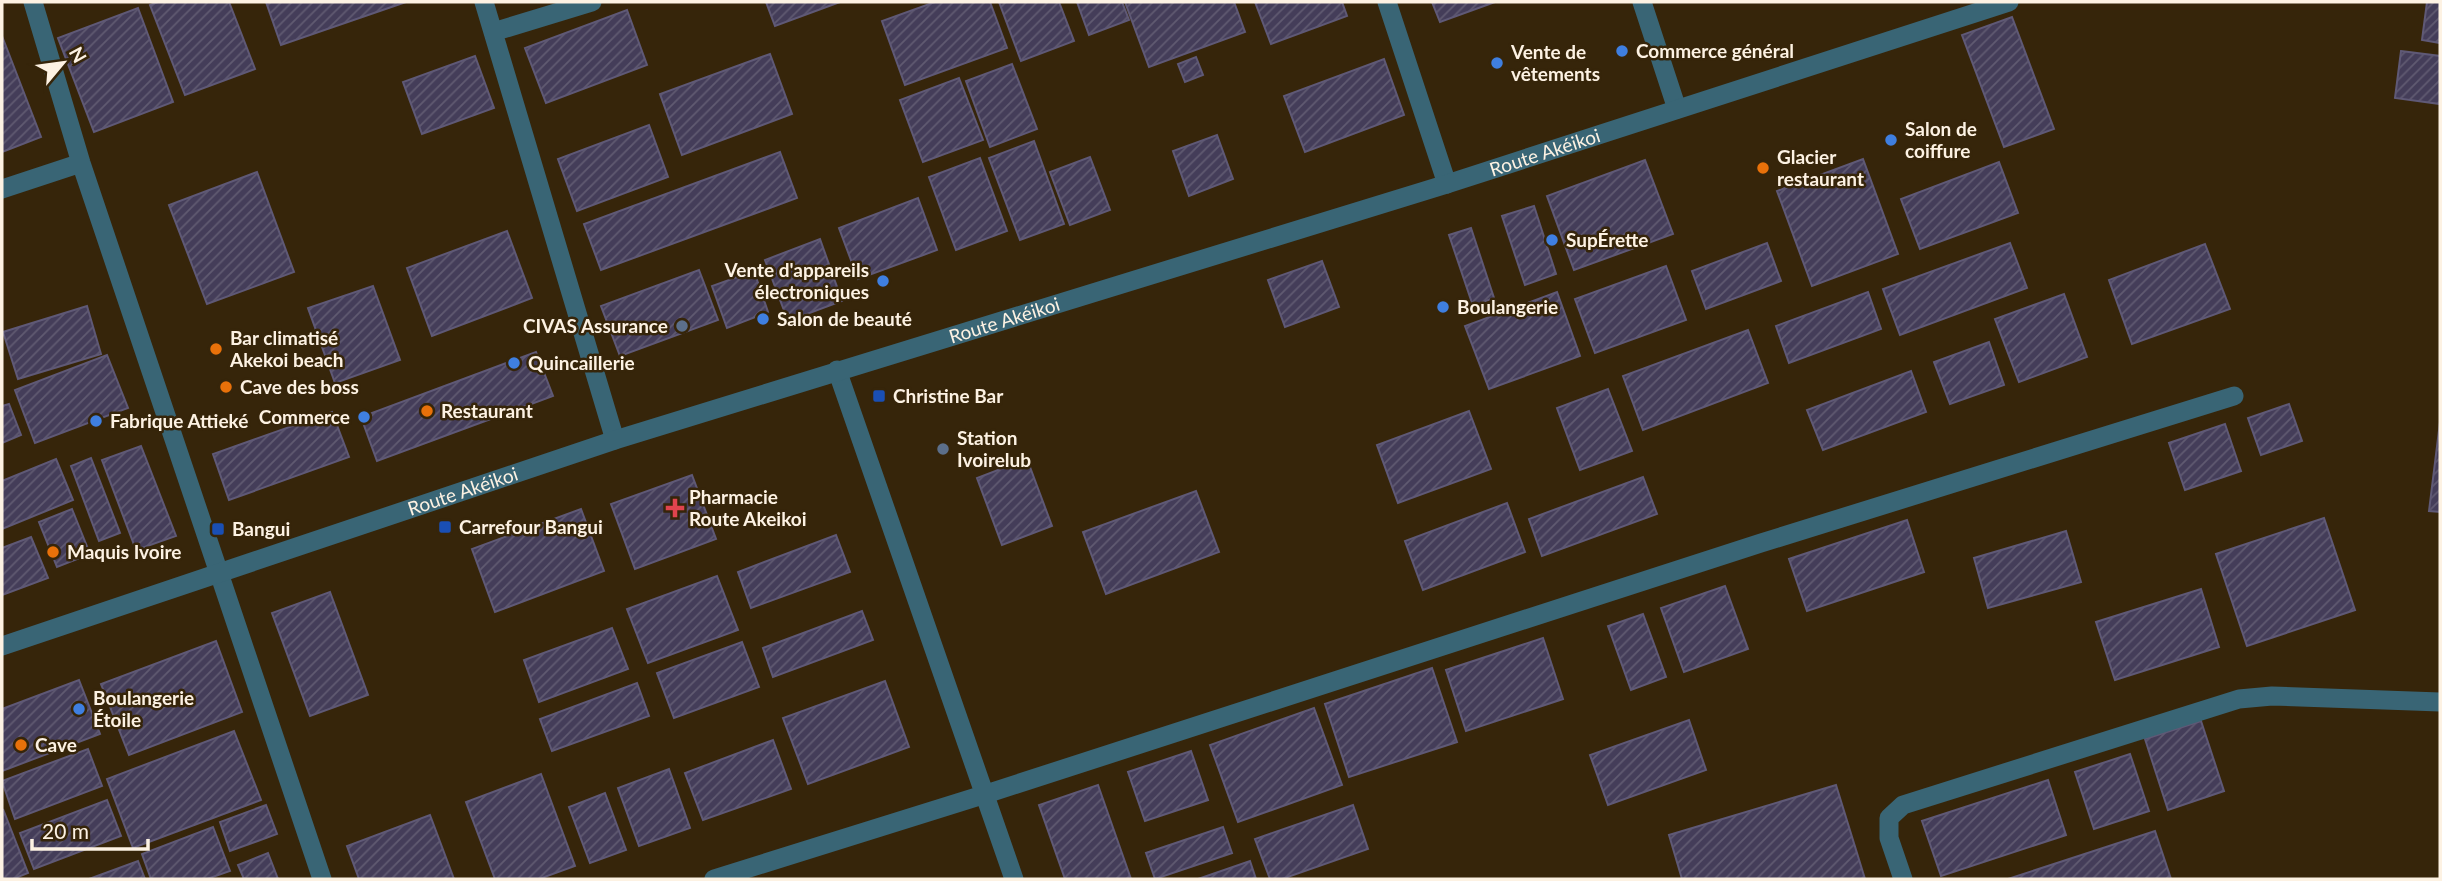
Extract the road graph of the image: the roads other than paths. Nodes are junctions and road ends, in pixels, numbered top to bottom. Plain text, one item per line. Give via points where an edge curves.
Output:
1 (33, 2) edge
2 (484, 2) edge
3 (592, 2) edge
4 (1387, 2) edge
5 (1642, 2) edge
6 (2009, 2) edge
7 (493, 32) junction
8 (1677, 109) junction
9 (81, 163) junction
10 (1447, 184) junction
11 (2, 189) edge
12 (837, 370) junction
13 (2234, 397) dead end
14 (615, 440) junction
15 (218, 574) junction
16 (2, 646) edge
17 (2440, 702) edge
18 (986, 794) junction
19 (322, 879) edge
20 (714, 879) edge
21 (1014, 879) edge
22 (1903, 879) edge

1 - 9 street
2 - 7 street
3 - 7 street
4 - 10 street
5 - 8 street
6 - 8 street, Route Akéikoi
7 - 14 street
8 - 10 street, Route Akéikoi
9 - 11 street
9 - 15 street
10 - 12 street, Route Akéikoi
12 - 14 street, Route Akéikoi
12 - 18 street
13 - 18 street via 1761,543
14 - 15 street, Route Akéikoi
15 - 16 street, Route Akéikoi
15 - 19 street
17 - 22 street via 2272,695 2239,699 1903,805 1888,818 1889,838
18 - 20 street
18 - 21 street

